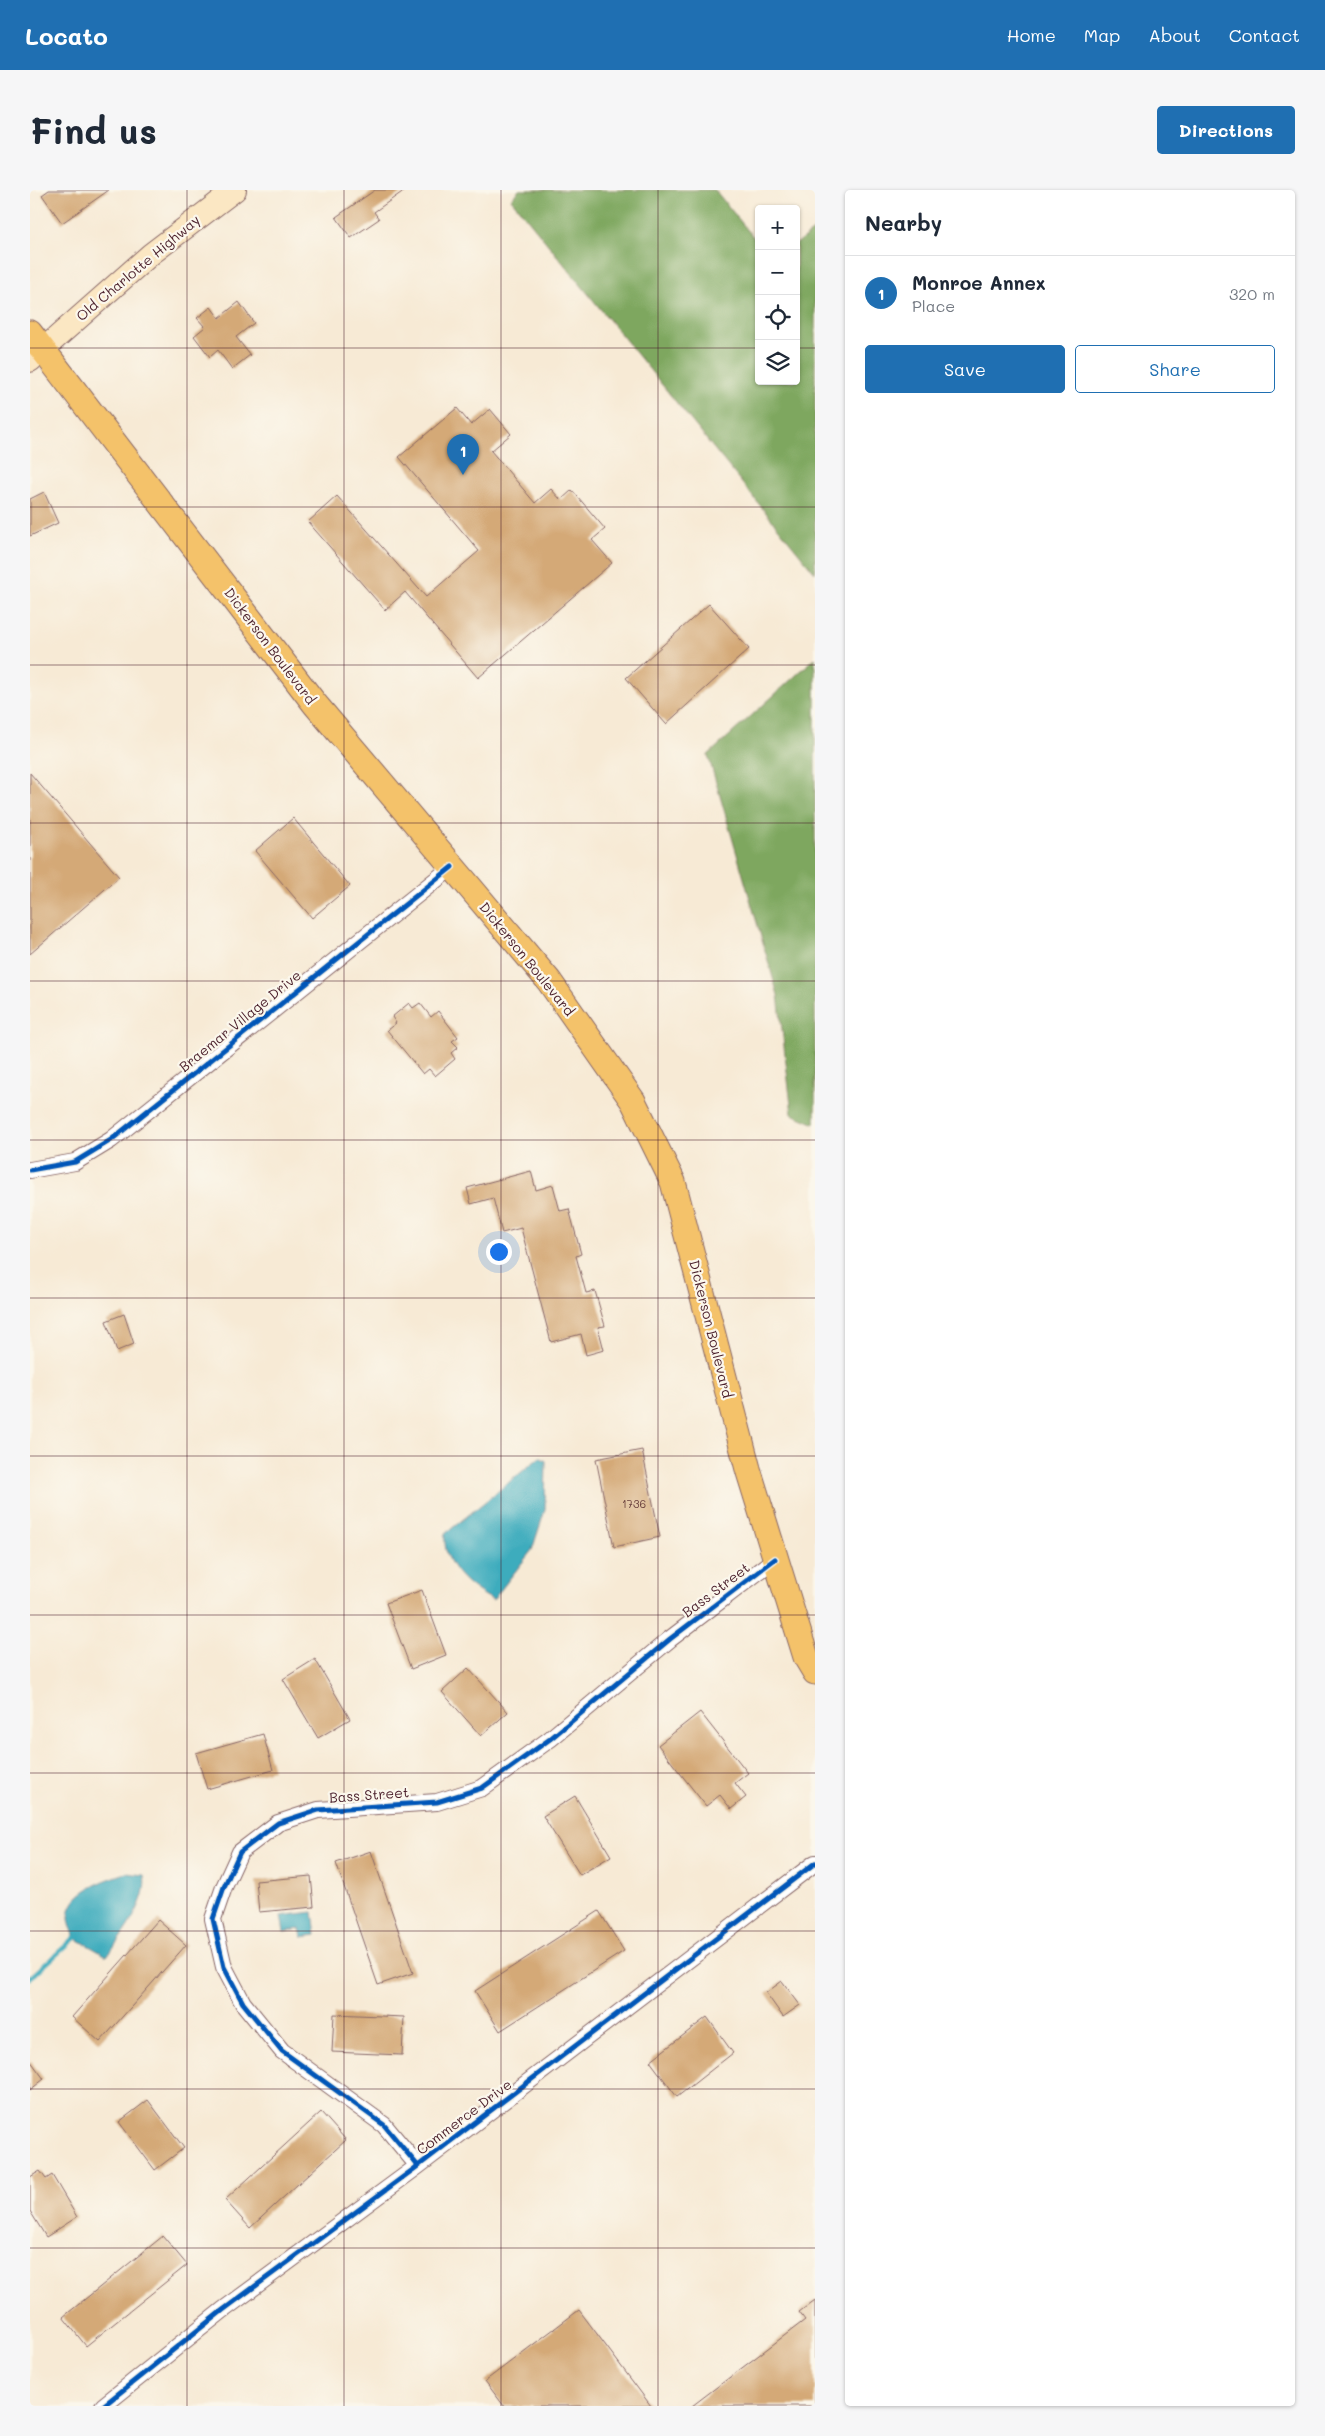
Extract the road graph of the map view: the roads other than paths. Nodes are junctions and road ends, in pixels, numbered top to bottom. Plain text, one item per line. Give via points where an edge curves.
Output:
1 (235, 190) edge
2 (34, 347) edge
3 (452, 867) junction
4 (30, 1170) edge
5 (775, 1559) junction
6 (815, 1672) edge
7 (815, 1863) edge
8 (418, 2166) junction
9 (102, 2406) edge

1 - 2 main road, Old Charlotte Highway
2 - 3 main road, Dickerson Boulevard via 315,704
3 - 4 street, Braemar Village Drive via 111,1140 75,1162
3 - 5 main road, Dickerson Boulevard via 549,981 633,1100 673,1182 748,1469
5 - 6 main road, Dickerson Boulevard via 806,1657
5 - 8 street, Bass Street via 670,1639 550,1739 482,1788 437,1802 318,1810 278,1822 240,1852 213,1919 224,1967 244,2003 282,2051 384,2125
7 - 8 street, Commerce Drive
8 - 9 street, Commerce Drive via 223,2310

